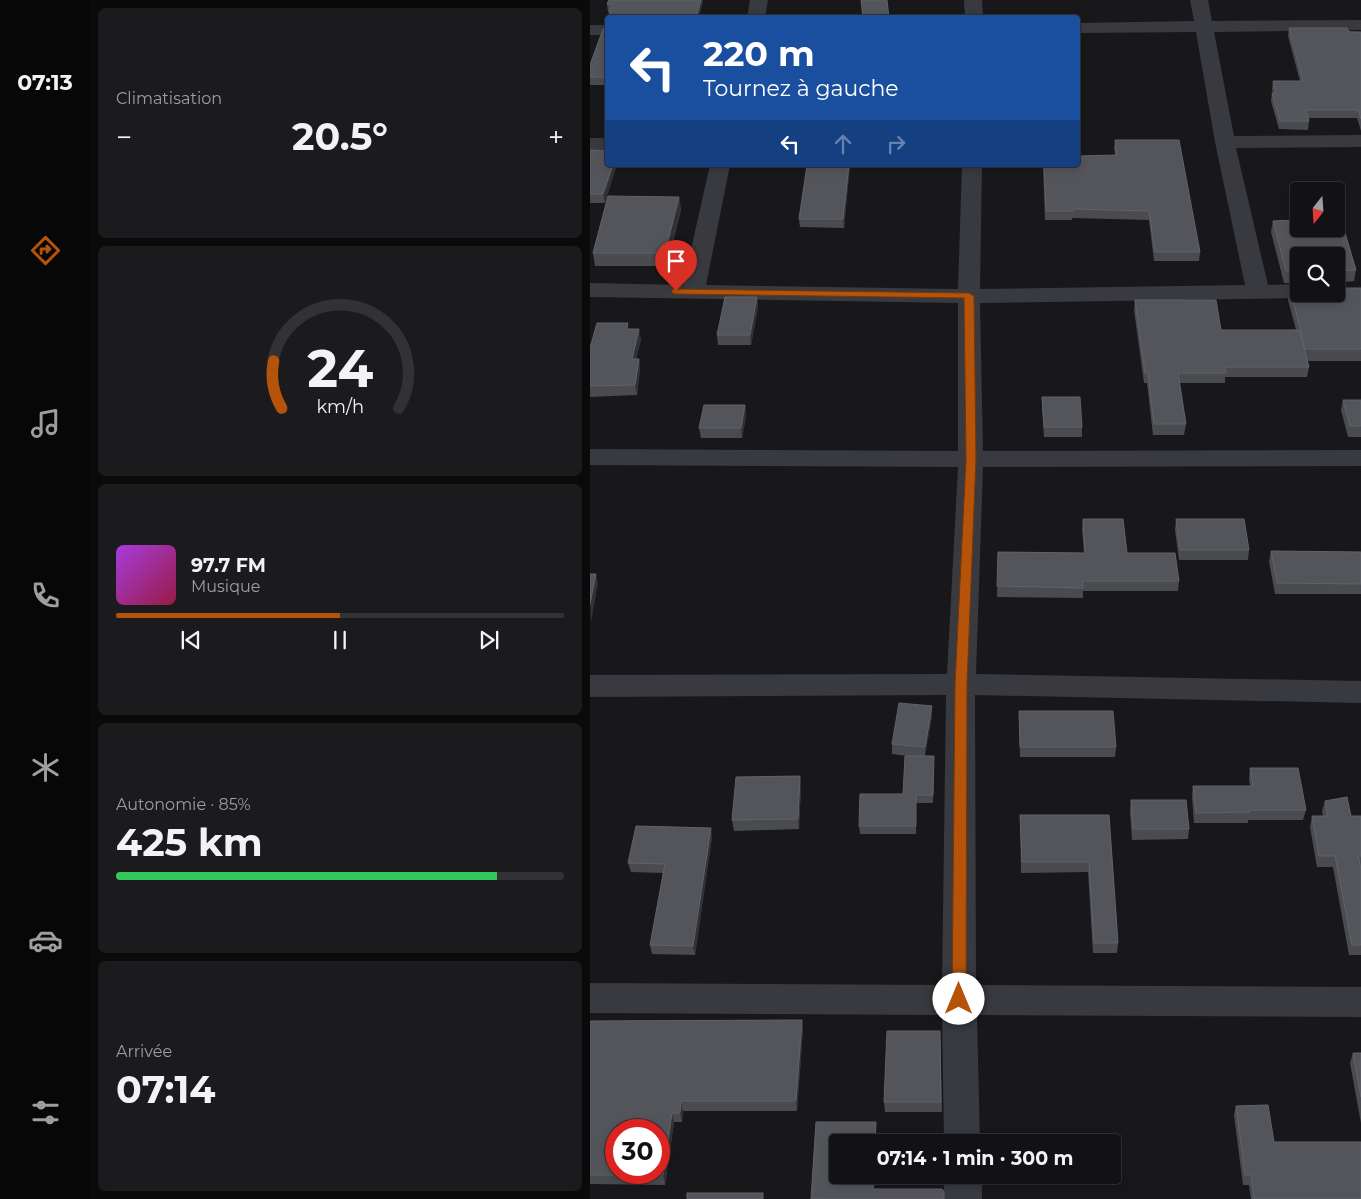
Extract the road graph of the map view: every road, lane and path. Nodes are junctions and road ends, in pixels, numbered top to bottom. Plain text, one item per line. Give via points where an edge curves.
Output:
1 (759, 0) edge
2 (973, 0) edge
3 (1199, 0) edge
4 (756, 15) edge
5 (974, 15) edge
6 (1361, 25) edge
7 (1204, 26) junction
8 (1080, 28) edge
9 (590, 30) edge
10 (605, 30) edge
11 (1361, 141) edge
12 (1225, 142) junction
13 (590, 144) edge
14 (605, 144) edge
15 (720, 167) edge
16 (972, 167) edge
17 (590, 290) edge
18 (1290, 291) edge
19 (693, 292) junction
20 (1258, 292) junction
21 (969, 296) junction
22 (590, 457) edge
23 (1361, 458) edge
24 (971, 459) junction
25 (961, 684) junction
26 (590, 686) edge
27 (1361, 692) edge
28 (590, 998) edge
29 (959, 999) junction
30 (1361, 1002) edge
31 (962, 1134) edge
32 (963, 1184) edge
33 (963, 1199) edge

1 - 4 street
2 - 5 street
3 - 7 street
6 - 7 street
7 - 8 street
7 - 12 street
9 - 10 street
11 - 12 street
12 - 20 street
13 - 14 street
15 - 19 street
16 - 21 street
17 - 19 street
18 - 20 street
19 - 21 street
20 - 21 street
21 - 24 street
22 - 24 street
23 - 24 street
24 - 25 street
25 - 26 street
25 - 27 street
25 - 29 street
28 - 29 street
29 - 30 street
29 - 31 street
32 - 33 street

